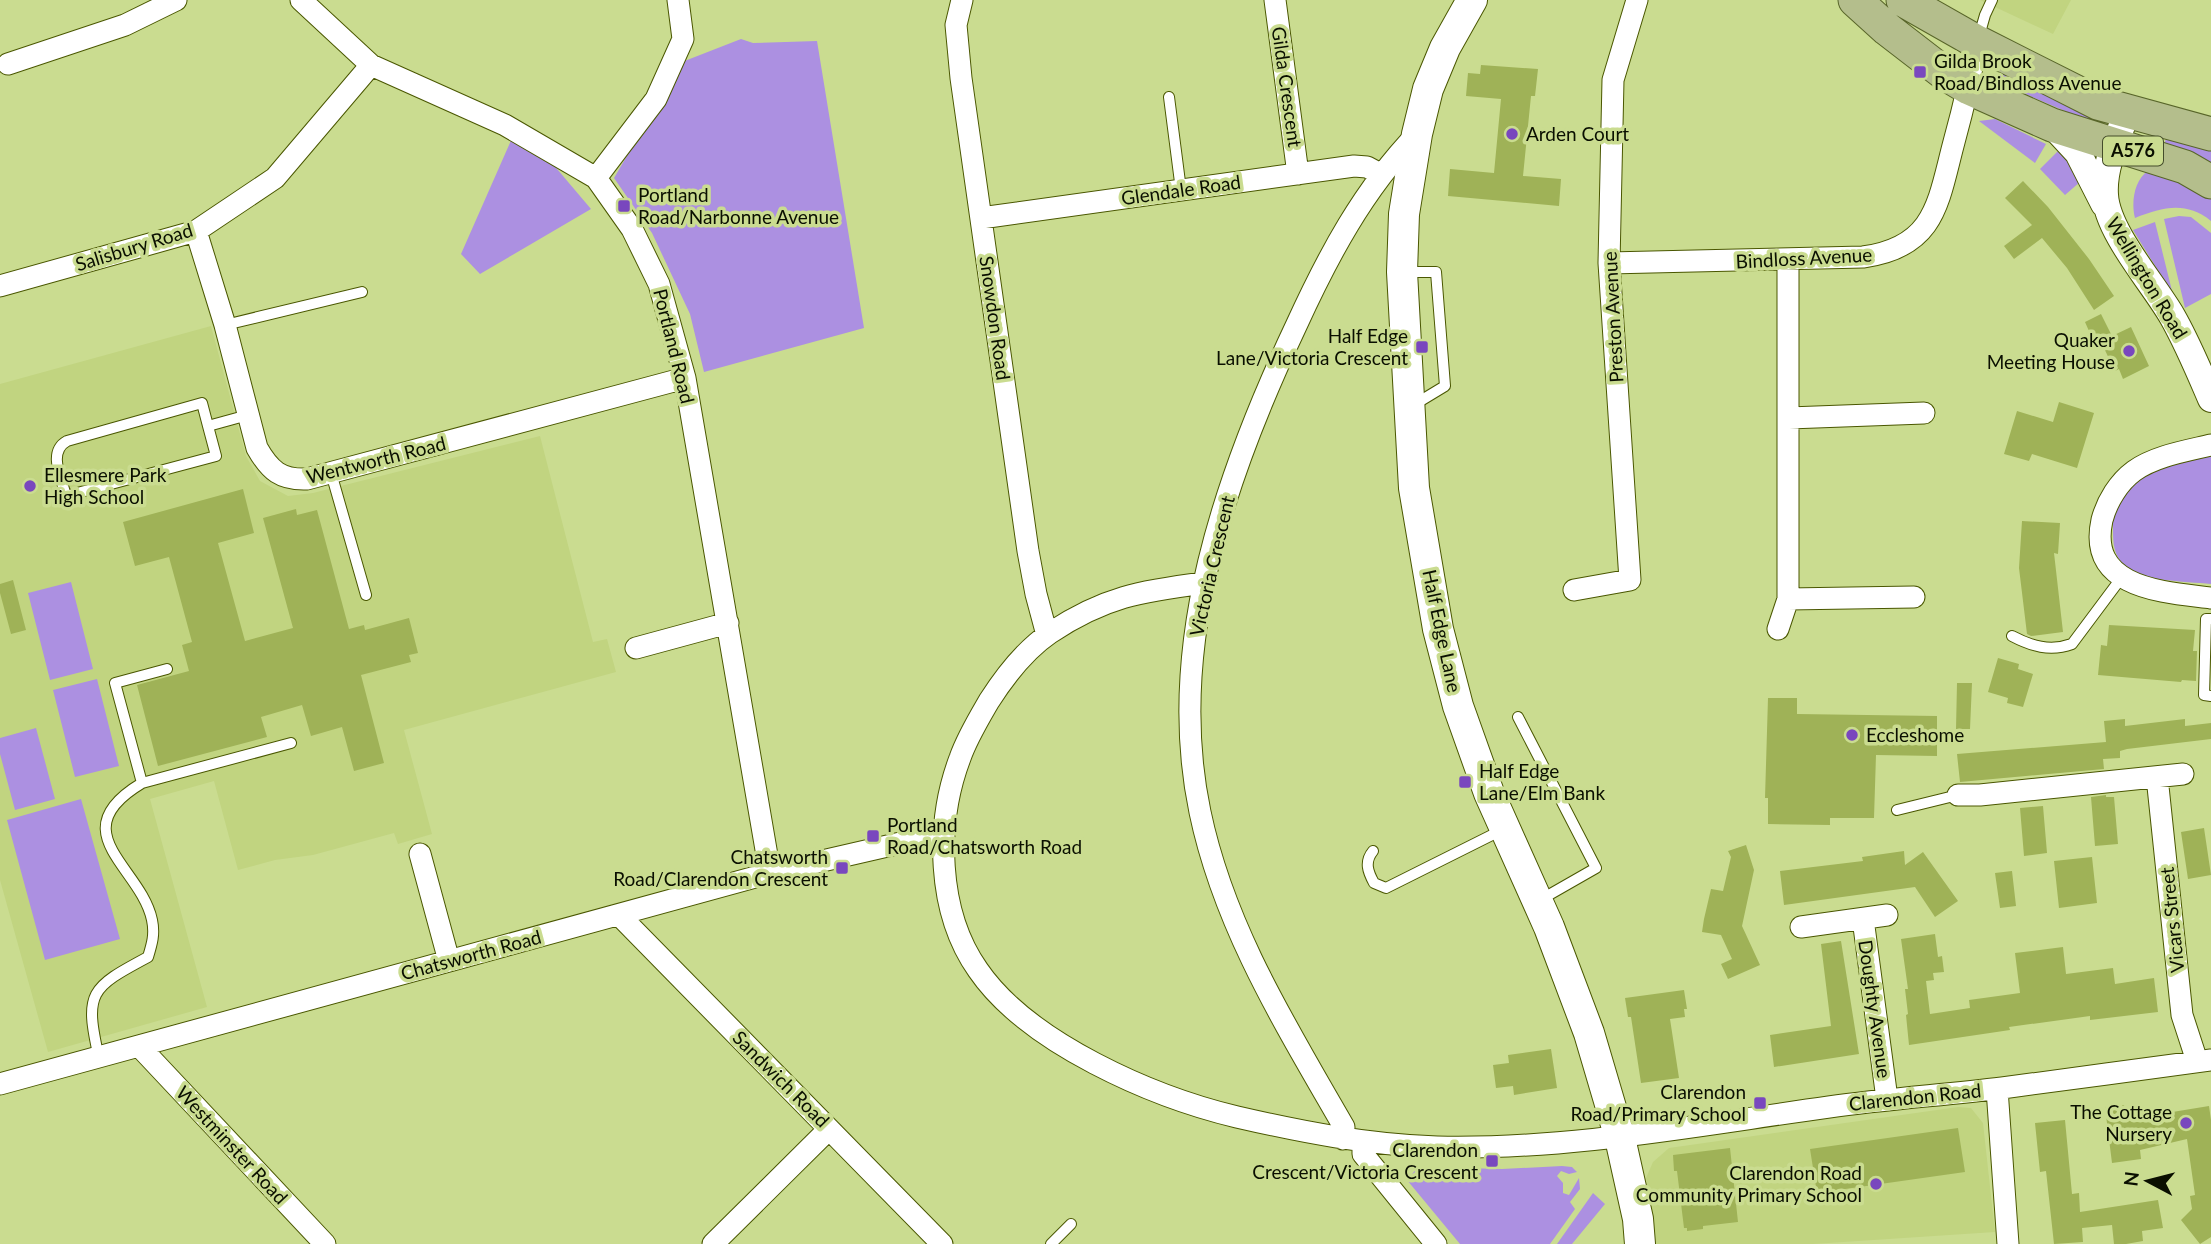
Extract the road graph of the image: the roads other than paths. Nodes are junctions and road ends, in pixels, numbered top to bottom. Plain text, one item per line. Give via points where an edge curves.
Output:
1 (176, 0) edge
2 (300, 0) edge
3 (678, 0) edge
4 (962, 0) edge
5 (1275, 0) edge
6 (1472, 0) edge
7 (1637, 0) edge
8 (1855, 0) edge
9 (1903, 0) edge
10 (1992, 0) edge
11 (1977, 42) junction
12 (8, 64) dead end
13 (371, 65) junction
14 (1969, 88) junction
15 (1168, 97) dead end
16 (2127, 113) junction
17 (2052, 125) junction
18 (1417, 134) junction
19 (2211, 134) edge
20 (2115, 145) junction
21 (1298, 174) junction
22 (1380, 174) junction
23 (596, 178) junction
24 (2211, 181) edge
25 (1181, 190) junction
26 (2106, 209) junction
27 (981, 218) junction
28 (196, 231) junction
29 (1788, 261) junction
30 (1609, 263) junction
31 (0, 286) edge
32 (362, 292) dead end
33 (225, 325) junction
34 (685, 378) junction
35 (2211, 399) edge
36 (1924, 413) dead end
37 (248, 415) junction
38 (1789, 418) junction
39 (208, 426) junction
40 (2211, 445) edge
41 (331, 473) junction
42 (2122, 577) junction
43 (1205, 583) junction
44 (1574, 590) dead end
45 (366, 595) dead end
46 (1914, 597) dead end
47 (2211, 598) edge
48 (1788, 599) junction
49 (2211, 619) edge
50 (728, 623) junction
51 (1778, 629) dead end
52 (1047, 635) junction
53 (2012, 636) dead end
54 (636, 648) dead end
55 (167, 669) dead end
56 (2211, 696) edge
57 (1518, 717) dead end
58 (291, 743) dead end
59 (2183, 774) dead end
60 (2157, 777) junction
61 (142, 783) junction
62 (1958, 795) joint
63 (1897, 810) dead end
64 (1505, 829) junction
65 (944, 833) junction
66 (1373, 851) dead end
67 (420, 854) dead end
68 (770, 873) junction
69 (1538, 901) junction
70 (619, 915) junction
71 (1887, 915) dead end
72 (1863, 919) junction
73 (1801, 927) dead end
74 (449, 961) junction
75 (139, 1046) junction
76 (99, 1058) junction
77 (2204, 1060) edge
78 (0, 1084) edge
79 (1997, 1089) junction
80 (1887, 1099) junction
81 (829, 1129) junction
82 (1620, 1138) junction
83 (1353, 1140) junction
84 (1071, 1224) dead end
85 (325, 1244) edge
86 (713, 1244) edge
87 (942, 1244) edge
88 (1051, 1244) edge
89 (1436, 1244) edge
90 (1640, 1244) edge
91 (2008, 1244) edge

1 - 12 street via 125,25
2 - 13 street, Portland Road
3 - 23 street via 682,39 656,99
4 - 27 street, Snowdon Road via 957,49
5 - 21 street, Gilda Crescent
6 - 18 main road, Half Edge Lane via 1433,75
7 - 30 street, Preston Avenue via 1613,80
8 - 14 main road, A576
9 - 11 main road, A576
10 - 11 lane
11 - 14 street, Bindloss Avenue
11 - 16 main road, A576
13 - 23 street, Portland Road via 505,125
13 - 28 street, Salisbury Road via 275,178
14 - 17 main road, A576
14 - 29 street, Bindloss Avenue via 1942,193 1918,234 1877,256
15 - 25 lane
16 - 19 main road, A576
16 - 20 street, Wellington Road
17 - 20 main road, A576
17 - 26 street via 2078,153
18 - 22 street, Victoria Crescent
18 - 64 main road, Half Edge Lane via 1404,214 1402,272 1414,488 1438,629 1458,706
20 - 24 main road, A576 via 2185,167
20 - 26 street, Wellington Road via 2105,182
21 - 22 street, Glendale Road via 1354,166
21 - 25 street, Glendale Road
22 - 43 street, Victoria Crescent via 1318,278 1274,371 1230,488
23 - 34 street, Portland Road via 632,229 659,284
25 - 27 street, Glendale Road
26 - 35 street, Wellington Road via 2173,317
27 - 52 street, Snowdon Road via 1032,573
28 - 31 street, Salisbury Road
28 - 33 street, Wentworth Road
29 - 30 street, Bindloss Avenue
29 - 38 street
30 - 44 street, Preston Avenue via 1630,580
32 - 33 lane
33 - 37 street, Wentworth Road
34 - 41 street, Wentworth Road
34 - 50 street, Portland Road
36 - 38 street
37 - 39 lane
37 - 41 street, Wentworth Road via 266,465 294,480
38 - 48 street
39 - 39 lane via 202,403 66,441 56,455 66,496 216,456
40 - 42 street via 2135,470 2111,498 2099,533 2101,548
41 - 45 lane
42 - 47 street via 2156,591
42 - 53 lane via 2072,644 2039,647
43 - 52 street, Clarendon Road via 1108,601
43 - 83 street, Victoria Crescent via 1196,625 1190,727 1206,838 1239,936
46 - 48 street
48 - 51 street
49 - 56 lane via 2206,619 2204,695
50 - 54 street
50 - 68 street, Portland Road
52 - 65 street, Clarendon Road via 1010,671 968,738 958,762
55 - 61 lane via 115,683
57 - 69 lane via 1596,868
58 - 61 lane
59 - 60 street
60 - 62 street
60 - 77 street, Vicars Street via 2182,1015
61 - 76 lane via 112,808 108,839 112,854 142,896 152,918 154,938 148,957 118,973 92,1002 90,1021
62 - 63 lane
64 - 66 lane via 1386,888 1374,883 1368,872
64 - 69 main road, Half Edge Lane
65 - 68 street, Chatsworth Road
65 - 83 street, Clarendon Road via 954,918 975,967 1036,1027 1161,1093 1233,1116
67 - 74 street
68 - 70 street, Chatsworth Road
69 - 82 main road, Half Edge Lane via 1589,1032
70 - 74 street, Chatsworth Road
70 - 81 street, Sandwich Road
71 - 72 street, Doughty Avenue
72 - 73 street, Doughty Avenue
72 - 80 street, Doughty Avenue
74 - 75 street, Chatsworth Road
75 - 76 street, Chatsworth Road
75 - 85 street, Westminster Road
76 - 78 street, Chatsworth Road
77 - 79 street, Clarendon Road
79 - 80 street, Clarendon Road
79 - 91 street
80 - 82 street, Clarendon Road
81 - 86 street
81 - 87 street, Sandwich Road
82 - 83 street, Clarendon Road via 1483,1147
82 - 90 main road, Half Edge Lane
83 - 89 street, Victoria Crescent
84 - 88 lane

